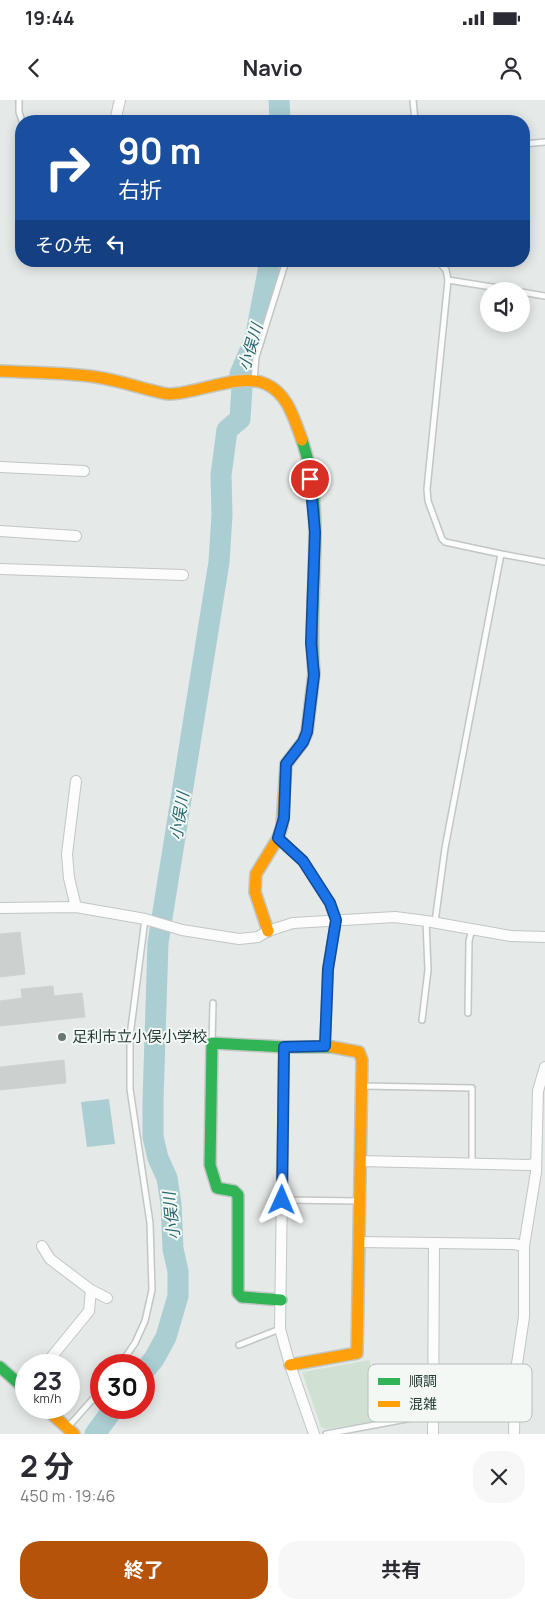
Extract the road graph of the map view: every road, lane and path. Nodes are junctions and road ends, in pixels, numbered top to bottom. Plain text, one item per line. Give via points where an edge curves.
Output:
1 (19, 100) edge
2 (120, 100) edge
3 (413, 100) edge
4 (20, 115) edge
5 (116, 115) edge
6 (414, 115) edge
7 (545, 142) edge
8 (530, 143) edge
9 (284, 267) edge
10 (443, 267) edge
11 (448, 280) junction
12 (480, 285) edge
13 (530, 294) edge
14 (545, 296) edge
15 (0, 371) edge
16 (252, 381) junction
17 (0, 467) edge
18 (84, 471) dead end
19 (0, 531) edge
20 (76, 536) dead end
21 (501, 554) junction
22 (545, 562) edge
23 (0, 569) edge
24 (183, 576) dead end
25 (76, 781) dead end
26 (278, 838) junction
27 (76, 907) junction
28 (0, 908) edge
29 (147, 920) junction
30 (336, 920) junction
31 (430, 922) junction
32 (472, 929) junction
33 (268, 931) junction
34 (545, 937) edge
35 (214, 1003) dead end
36 (468, 1013) dead end
37 (422, 1020) dead end
38 (212, 1043) junction
39 (325, 1046) junction
40 (284, 1047) junction
41 (545, 1067) edge
42 (362, 1086) junction
43 (541, 1160) edge
44 (360, 1161) junction
45 (472, 1163) junction
46 (282, 1200) junction
47 (359, 1201) junction
48 (359, 1242) junction
49 (434, 1243) junction
50 (42, 1246) dead end
51 (524, 1246) junction
52 (91, 1290) junction
53 (108, 1298) dead end
54 (281, 1300) junction
55 (280, 1329) junction
56 (239, 1345) dead end
57 (54, 1354) edge
58 (128, 1354) edge
59 (433, 1364) edge
60 (517, 1364) edge
61 (290, 1365) junction
62 (0, 1366) edge
63 (15, 1380) edge
64 (90, 1405) edge
65 (57, 1419) edge
66 (391, 1422) edge
67 (71, 1431) edge
68 (314, 1434) edge
69 (326, 1434) edge

1 - 4 lane
2 - 5 street
3 - 6 lane
7 - 8 lane
9 - 16 lane via 256,357
10 - 11 lane
11 - 12 lane
11 - 21 lane via 428,501 445,542
13 - 14 lane
15 - 16 street via 88,376 168,394 200,390 220,383
16 - 26 street via 266,384 276,391 291,410 309,461 315,532 311,643 314,675 309,718 303,742 286,764 284,818
17 - 18 street
19 - 20 street
21 - 22 lane
21 - 31 lane
23 - 24 street
25 - 27 street via 67,854
26 - 30 street via 303,861 330,903
26 - 33 street via 260,865 255,881 255,892
27 - 28 street
27 - 29 street
29 - 33 street via 182,930 239,939 258,937
29 - 58 lane via 130,1036 130,1090 150,1223 152,1290 145,1321
30 - 31 street via 395,917
30 - 33 street via 293,923
30 - 39 street via 328,969
31 - 32 street
31 - 37 lane
32 - 34 street via 511,936
32 - 36 lane
35 - 38 lane
38 - 40 street
38 - 54 street via 210,1165 217,1188 234,1191 238,1195 238,1293 242,1297
39 - 40 street
39 - 42 street via 359,1052
40 - 46 street
41 - 43 street via 538,1091
42 - 44 street
42 - 45 lane via 472,1088
43 - 45 street via 529,1164
43 - 51 street
44 - 45 street
44 - 47 street
46 - 47 lane
46 - 54 street
47 - 48 street
48 - 49 street
48 - 61 street via 357,1353
49 - 51 street
49 - 59 street
50 - 52 street via 50,1259
51 - 60 street via 524,1317
52 - 53 street
52 - 57 street via 89,1311
54 - 55 street
55 - 56 lane
55 - 61 street
61 - 68 street
62 - 63 street
64 - 67 lane
65 - 67 street
66 - 69 lane

